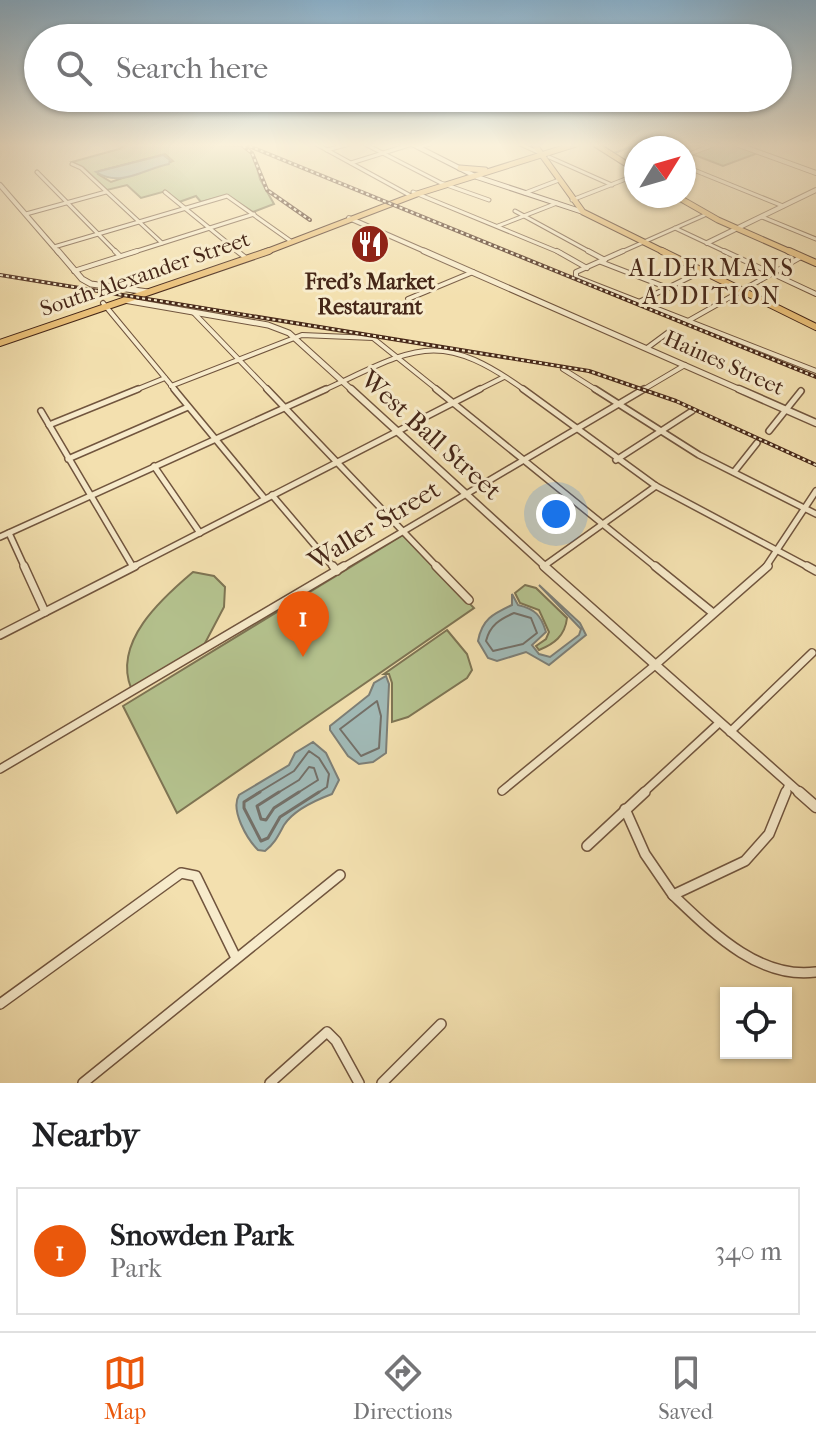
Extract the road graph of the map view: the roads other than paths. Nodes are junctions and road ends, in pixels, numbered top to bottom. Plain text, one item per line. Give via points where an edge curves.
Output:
1 (9, 195) edge
2 (60, 195) edge
3 (97, 195) edge
4 (109, 195) edge
5 (168, 195) edge
6 (411, 195) edge
7 (413, 195) edge
8 (474, 195) edge
9 (530, 195) edge
10 (569, 195) edge
11 (591, 195) edge
12 (755, 195) edge
13 (807, 195) edge
14 (489, 200) dead end
15 (574, 202) junction
16 (68, 203) junction
17 (557, 203) junction
18 (567, 206) junction
19 (783, 206) junction
20 (185, 208) junction
21 (696, 208) edge
22 (515, 211) dead end
23 (583, 212) junction
24 (26, 214) junction
25 (254, 214) junction
26 (707, 214) junction
27 (525, 216) junction
28 (762, 217) junction
29 (351, 219) junction
30 (139, 222) junction
31 (498, 226) junction
32 (209, 228) junction
33 (675, 228) junction
34 (738, 229) junction
35 (98, 234) junction
36 (816, 239) edge
37 (291, 241) junction
38 (644, 242) junction
39 (162, 243) junction
40 (707, 243) junction
41 (54, 247) junction
42 (120, 256) junction
43 (244, 257) junction
44 (801, 257) junction
45 (603, 261) junction
46 (816, 263) edge
47 (587, 268) junction
48 (74, 271) junction
49 (702, 271) junction
50 (473, 272) junction
51 (772, 273) junction
52 (668, 288) junction
53 (741, 290) junction
54 (145, 291) junction
55 (816, 294) edge
56 (408, 299) dead end
57 (124, 300) junction
58 (639, 302) junction
59 (104, 305) junction
60 (194, 313) junction
61 (688, 321) junction
62 (816, 327) edge
63 (670, 331) dead end
64 (294, 338) junction
65 (0, 341) edge
66 (647, 348) junction
67 (397, 357) junction
68 (237, 359) junction
69 (685, 365) junction
70 (563, 369) dead end
71 (816, 371) edge
72 (504, 377) junction
73 (165, 378) junction
74 (343, 382) junction
75 (171, 386) junction
76 (801, 391) dead end
77 (454, 403) junction
78 (615, 404) junction
79 (188, 407) junction
80 (284, 408) junction
81 (786, 410) junction
82 (41, 411) dead end
83 (692, 411) dead end
84 (816, 423) edge
85 (49, 425) junction
86 (573, 428) junction
87 (660, 431) junction
88 (769, 431) dead end
89 (398, 433) junction
90 (214, 440) junction
91 (757, 443) dead end
92 (68, 459) junction
93 (522, 459) junction
94 (616, 460) junction
95 (336, 463) junction
96 (154, 466) junction
97 (734, 472) junction
98 (656, 486) junction
99 (816, 491) edge
100 (467, 494) junction
101 (90, 496) junction
102 (268, 497) junction
103 (805, 509) junction
104 (816, 514) edge
105 (602, 524) junction
106 (402, 531) junction
107 (9, 533) junction
108 (200, 533) junction
109 (0, 537) edge
110 (777, 551) junction
111 (544, 566) junction
112 (133, 567) junction
113 (337, 571) junction
114 (816, 571) edge
115 (469, 600) dead end
116 (45, 612) junction
117 (713, 613) junction
118 (0, 635) edge
119 (812, 653) dead end
120 (654, 666) junction
121 (719, 723) junction
122 (730, 732) junction
123 (0, 769) edge
124 (789, 784) junction
125 (502, 791) dead end
126 (816, 807) edge
127 (625, 809) junction
128 (587, 846) dead end
129 (340, 875) dead end
130 (673, 895) junction
131 (236, 958) junction
132 (816, 972) edge
133 (0, 1004) edge
134 (441, 1024) dead end
135 (83, 1083) edge
136 (270, 1083) edge
137 (359, 1083) edge
138 (382, 1083) edge

1 - 24 street
2 - 16 street
3 - 16 street
4 - 30 street
5 - 20 street
6 - 29 main road, South Alexander Street
7 - 31 street
8 - 14 street
9 - 17 main road
10 - 15 main road
11 - 15 street
12 - 19 street
13 - 19 street
15 - 18 main road
15 - 23 main road
16 - 24 street
16 - 35 street
17 - 18 main road
17 - 27 street
18 - 23 main road
19 - 28 street
20 - 25 street via 227,196
20 - 30 street
20 - 32 street
21 - 26 main road
22 - 27 street
23 - 38 main road
24 - 41 street
25 - 32 street
25 - 37 street
26 - 33 street
26 - 34 main road
27 - 31 street
27 - 45 street
28 - 34 street
28 - 36 street
29 - 37 main road, South Alexander Street
29 - 50 street, Haines Street
30 - 35 street
30 - 39 street
31 - 47 street
32 - 39 street
32 - 43 street
33 - 38 street
33 - 40 street
34 - 40 street
34 - 44 main road
35 - 41 street
35 - 42 street
37 - 43 main road, South Alexander Street
38 - 45 street
38 - 49 main road
39 - 42 street
40 - 51 street
41 - 48 street
42 - 48 street
43 - 54 main road, South Alexander Street
44 - 46 main road
44 - 51 street
45 - 47 street
45 - 52 street
47 - 58 street via 575,275
48 - 54 street via 91,284
49 - 52 street
49 - 53 main road
50 - 56 street
50 - 66 street, Haines Street
51 - 53 street
51 - 55 street
52 - 58 street
53 - 61 street
53 - 62 main road
54 - 57 main road, South Alexander Street
54 - 59 main road, South Alexander Street
57 - 59 main road, South Alexander Street
57 - 60 street, West Ball Street
58 - 61 street
59 - 65 main road, South Alexander Street
59 - 73 street
60 - 64 street, West Ball Street via 280,328
60 - 68 street
61 - 71 street
63 - 66 street
64 - 67 street via 373,338
64 - 68 street
64 - 74 street, West Ball Street
66 - 69 street, Haines Street
67 - 72 street via 417,349 472,355
67 - 74 street
67 - 77 street
68 - 75 street
68 - 80 street
69 - 78 street, Waller Street
69 - 81 street, Haines Street
70 - 78 street
72 - 77 street
72 - 86 street
73 - 75 street
73 - 85 street
74 - 80 street
74 - 89 street, West Ball Street
75 - 79 street
76 - 81 street
77 - 89 street
77 - 93 street
78 - 86 street, Waller Street
78 - 87 street
79 - 90 street
79 - 92 street
80 - 90 street
80 - 95 street
81 - 84 street, Haines Street
81 - 88 street
82 - 85 street
83 - 87 street
85 - 92 street
86 - 93 street, Waller Street
86 - 94 street
87 - 94 street
87 - 97 street
89 - 95 street
89 - 100 street, West Ball Street
90 - 96 street
90 - 102 street
91 - 97 street
92 - 101 street
93 - 100 street, Waller Street
93 - 105 street
94 - 98 street
95 - 102 street
95 - 106 street
96 - 101 street
96 - 108 street
97 - 103 street
98 - 105 street
98 - 110 street
99 - 103 street
100 - 106 street, Waller Street
100 - 111 street, West Ball Street
101 - 107 street
101 - 112 street
102 - 108 street
102 - 113 street
103 - 104 street
103 - 110 street
105 - 111 street
105 - 117 street
106 - 113 street, Waller Street
106 - 115 street
107 - 109 street
107 - 116 street
108 - 112 street
110 - 114 street
110 - 117 street via 770,564
111 - 120 street, West Ball Street
112 - 116 street
113 - 123 street, Waller Street
116 - 118 street
117 - 120 street
119 - 122 street
120 - 121 street, West Ball Street
120 - 125 street
121 - 122 street, West Ball Street
121 - 127 street
122 - 124 street, West Ball Street
124 - 126 street, West Ball Street
124 - 130 street via 769,834 745,861
127 - 128 street
127 - 130 street via 655,873
129 - 131 street
130 - 132 street via 743,953 790,974
131 - 133 street via 196,876 181,873
131 - 135 street
134 - 138 street
136 - 137 street via 327,1032

